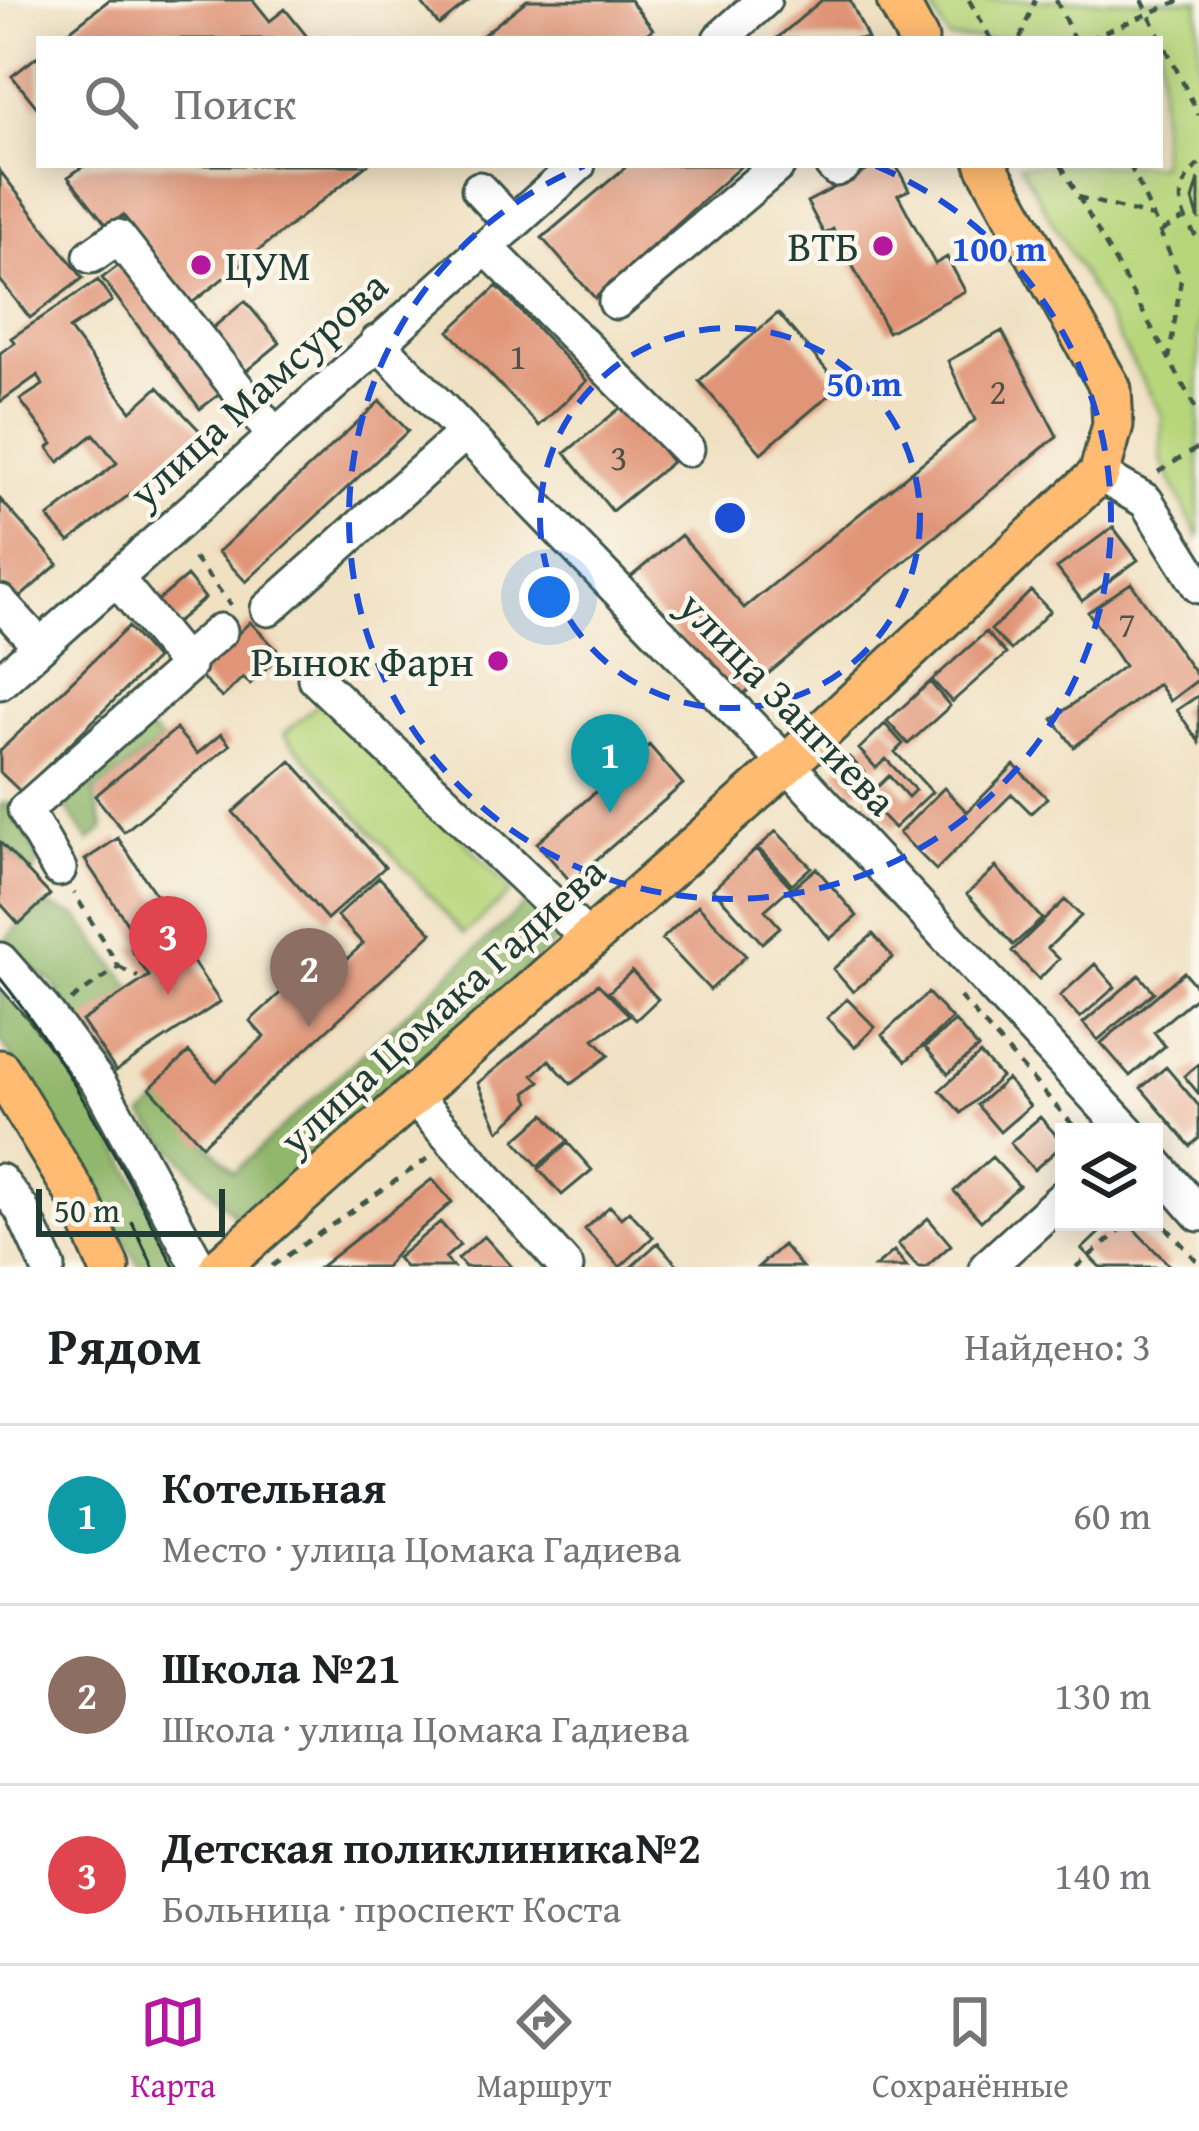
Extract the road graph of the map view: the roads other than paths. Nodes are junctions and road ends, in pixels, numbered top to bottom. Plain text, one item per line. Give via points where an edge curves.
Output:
1 (764, 0) edge
2 (897, 0) edge
3 (723, 36) edge
4 (916, 36) edge
5 (575, 168) edge
6 (774, 168) edge
7 (988, 168) edge
8 (479, 190) dead end
9 (499, 235) junction
10 (91, 256) dead end
11 (616, 302) dead end
12 (377, 342) junction
13 (465, 433) junction
14 (274, 435) junction
15 (687, 449) dead end
16 (1113, 482) junction
17 (116, 578) junction
18 (1197, 578) edge
19 (0, 602) edge
20 (40, 646) junction
21 (185, 662) junction
22 (315, 678) dead end
23 (0, 682) edge
24 (787, 764) junction
25 (59, 869) road end
26 (588, 938) junction
27 (0, 960) edge
28 (0, 1070) edge
29 (413, 1096) junction
30 (1120, 1123) edge
31 (1163, 1172) edge
32 (0, 1181) edge
33 (1055, 1205) edge
34 (1199, 1214) edge
35 (48, 1267) edge
36 (109, 1267) edge
37 (199, 1267) edge
38 (220, 1267) edge
39 (566, 1267) edge
40 (987, 1267) edge

1 - 3 street
2 - 4 main road
5 - 9 street, улица Мамсурова
6 - 11 street
7 - 16 main road via 1111,389
8 - 9 street
9 - 12 street, улица Мамсурова
9 - 15 street
10 - 14 street via 118,237
12 - 13 street, улица Зангиева
12 - 14 street, улица Мамсурова
13 - 21 street
13 - 24 street, улица Зангиева
14 - 17 street, улица Мамсурова
16 - 18 street via 1146,501
16 - 24 main road, улица Цомака Гадиева
17 - 20 street, улица Мамсурова
17 - 21 street
19 - 20 street
20 - 23 street, улица Мамсурова
21 - 25 street via 25,810
22 - 26 street
24 - 26 main road, улица Цомака Гадиева
24 - 30 street, улица Зангиева
26 - 29 main road, улица Цомака Гадиева
27 - 37 street via 100,1084
28 - 36 main road via 80,1201
29 - 38 main road, улица Цомака Гадиева
29 - 39 street
31 - 34 street
32 - 35 street
33 - 40 street

